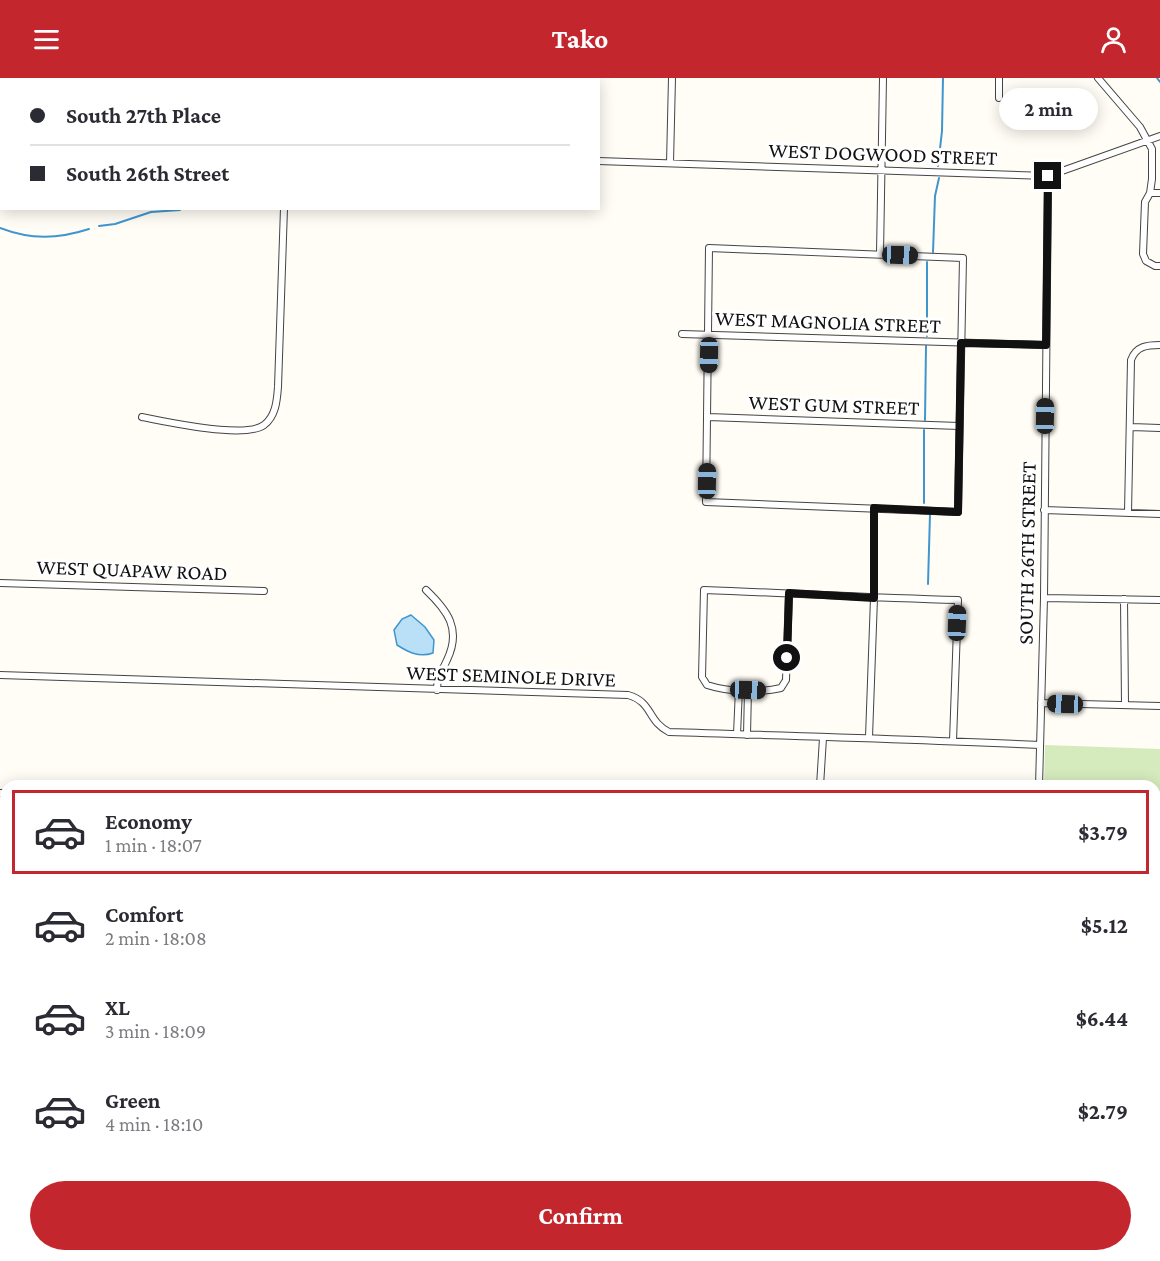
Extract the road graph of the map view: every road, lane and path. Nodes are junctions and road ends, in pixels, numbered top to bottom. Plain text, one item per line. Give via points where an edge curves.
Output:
1 (672, 78) edge
2 (883, 78) edge
3 (999, 78) edge
4 (1098, 78) edge
5 (999, 98) dead end
6 (1160, 136) edge
7 (1148, 140) junction
8 (600, 161) edge
9 (670, 164) junction
10 (881, 170) junction
11 (1048, 176) junction
12 (1150, 193) junction
13 (1160, 193) edge
14 (284, 210) edge
15 (880, 255) junction
16 (1160, 266) edge
17 (682, 334) dead end
18 (709, 334) junction
19 (961, 343) junction
20 (1046, 345) junction
21 (1160, 345) edge
22 (142, 417) dead end
23 (708, 417) junction
24 (959, 426) junction
25 (1131, 427) junction
26 (1160, 428) edge
27 (874, 508) junction
28 (1044, 510) junction
29 (1128, 513) junction
30 (1160, 514) edge
31 (0, 583) edge
32 (426, 590) dead end
33 (264, 591) dead end
34 (789, 593) junction
35 (874, 598) junction
36 (1044, 598) junction
37 (1124, 599) junction
38 (1160, 600) edge
39 (0, 675) edge
40 (739, 689) junction
41 (437, 690) junction
42 (748, 690) junction
43 (1041, 703) junction
44 (1125, 705) junction
45 (1160, 706) edge
46 (737, 734) junction
47 (747, 735) junction
48 (869, 737) junction
49 (823, 738) junction
50 (953, 741) junction
51 (1040, 745) junction
52 (820, 780) edge
53 (1039, 780) edge

1 - 9 street
2 - 10 street
3 - 5 street
4 - 7 street
6 - 7 street, WEST DOGWOOD STREET
7 - 11 street, WEST DOGWOOD STREET
7 - 12 street via 1152,149
8 - 9 street, WEST DOGWOOD STREET
9 - 10 street, WEST DOGWOOD STREET
10 - 11 street, WEST DOGWOOD STREET
10 - 15 street
11 - 20 street, SOUTH 26TH STREET
12 - 13 street
12 - 16 street via 1145,202 1143,254 1146,261
14 - 22 street via 274,413 265,425 240,430
15 - 18 street via 709,248
15 - 19 street via 963,258
17 - 18 street, WEST MAGNOLIA STREET
18 - 19 street, WEST MAGNOLIA STREET
18 - 23 street
19 - 20 street, WEST MAGNOLIA STREET
19 - 24 street
20 - 28 street, SOUTH 26TH STREET
21 - 25 street via 1137,350 1131,360
23 - 24 street, WEST GUM STREET
23 - 27 street via 706,502
24 - 27 street via 958,512
25 - 26 street
25 - 29 street
27 - 35 street
28 - 29 street
28 - 36 street, SOUTH 26TH STREET
29 - 30 street
31 - 33 street, WEST QUAPAW ROAD
32 - 41 street via 445,608 451,620 452,643 438,674
34 - 35 street
34 - 40 street via 704,590 702,677 707,685
34 - 42 street via 786,680 781,688
35 - 48 street
35 - 50 street via 958,600
36 - 37 street
36 - 43 street, SOUTH 26TH STREET
37 - 38 street
37 - 44 street
39 - 41 street, WEST SEMINOLE DRIVE
40 - 42 street
40 - 46 street
41 - 46 street, WEST SEMINOLE DRIVE via 628,695 639,698 660,727 669,732
42 - 47 street
43 - 44 street
43 - 51 street, SOUTH 26TH STREET
44 - 45 street
46 - 47 street, WEST SEMINOLE DRIVE
47 - 49 street, WEST SEMINOLE DRIVE
48 - 49 street, WEST SEMINOLE DRIVE
48 - 50 street, WEST SEMINOLE DRIVE
49 - 52 street
50 - 51 street, WEST SEMINOLE DRIVE
51 - 53 street, SOUTH 26TH STREET

